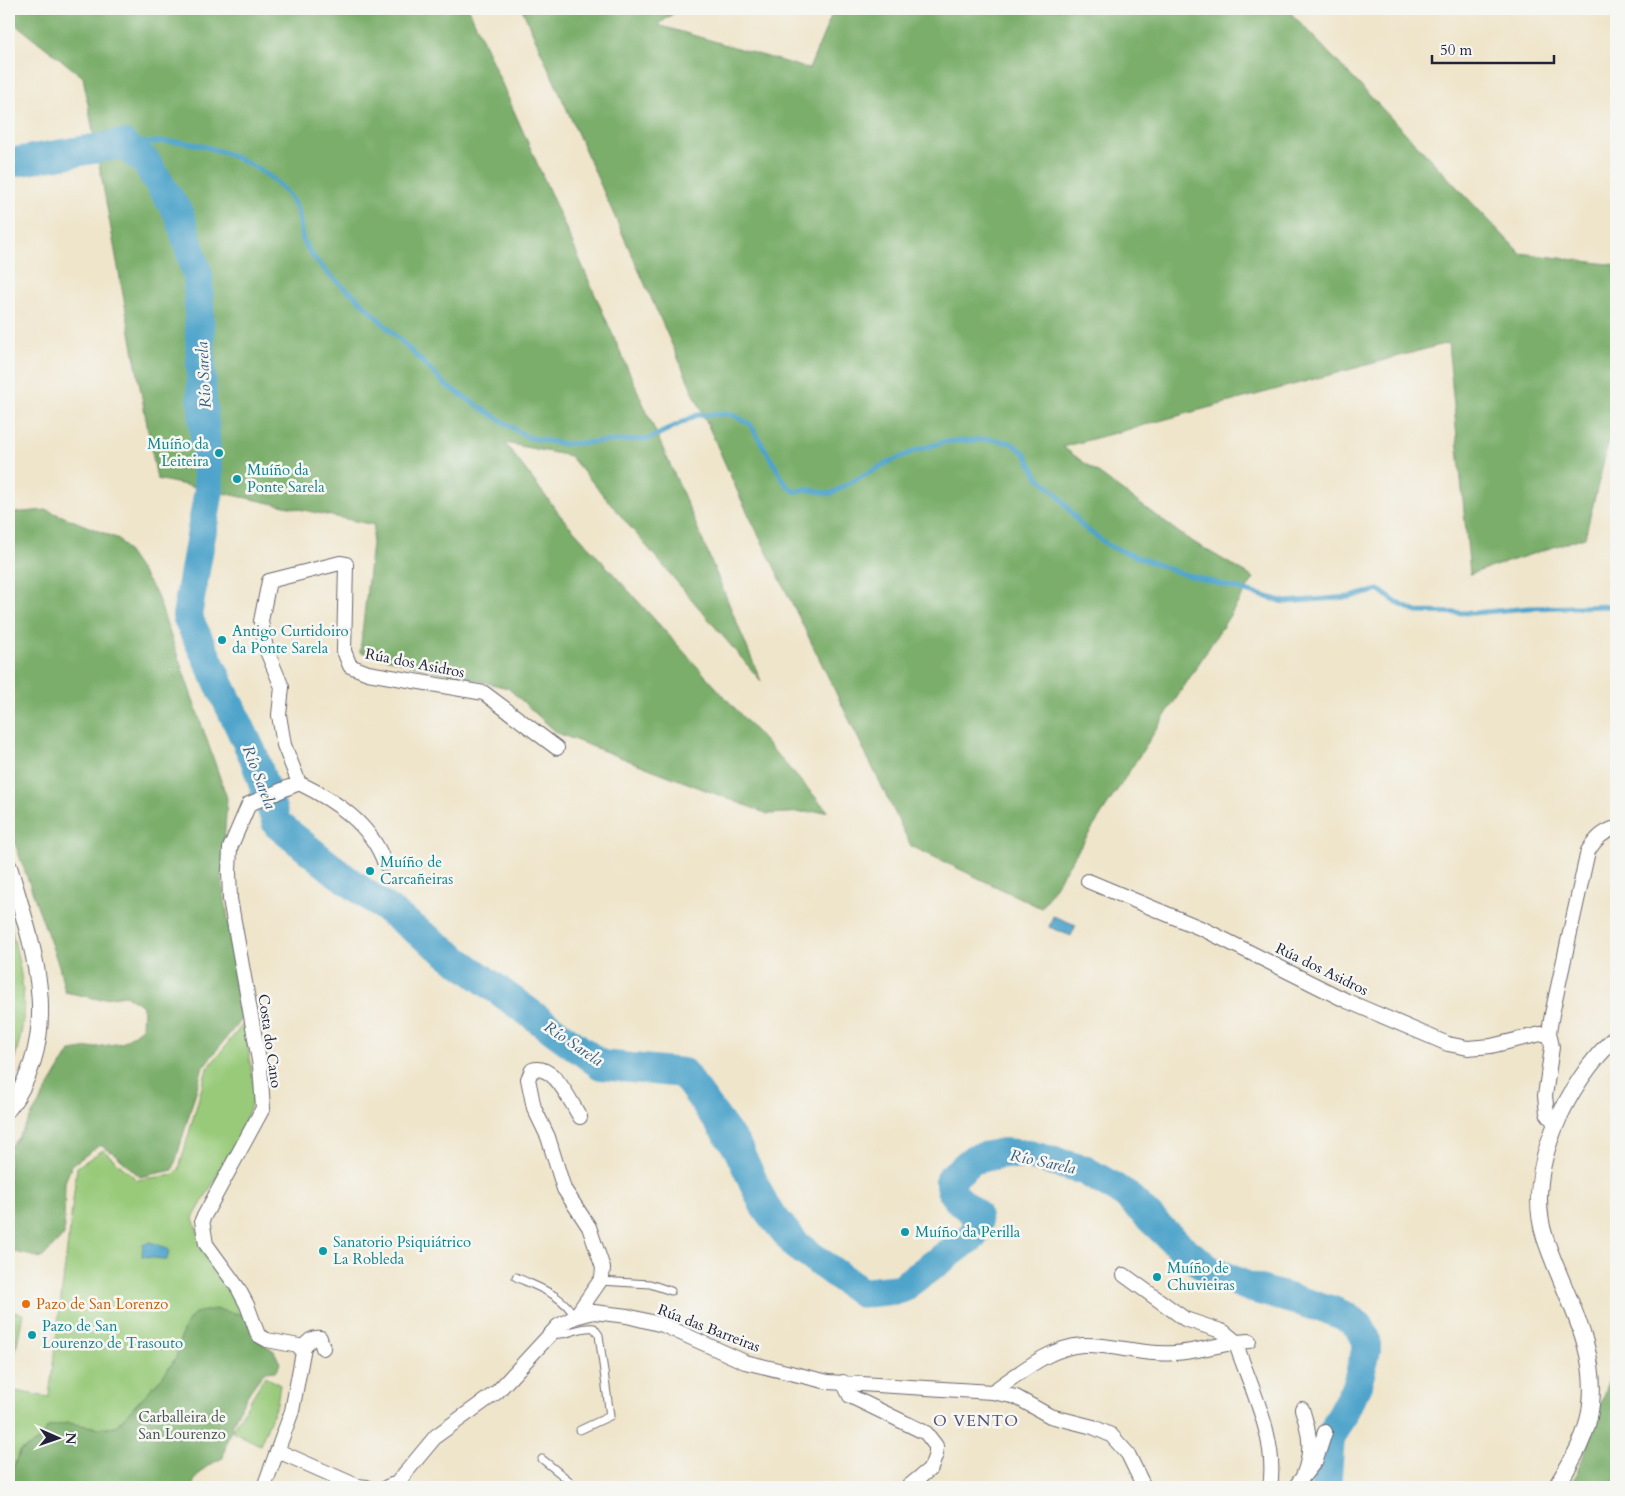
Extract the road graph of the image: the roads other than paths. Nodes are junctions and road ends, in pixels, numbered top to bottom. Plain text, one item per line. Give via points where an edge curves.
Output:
1 (557, 748) dead end
2 (296, 785) junction
3 (1616, 828) edge
4 (385, 864) dead end
5 (10, 872) edge
6 (1088, 881) dead end
7 (1549, 1032) junction
8 (1616, 1037) edge
9 (9, 1108) edge
10 (580, 1116) dead end
11 (1556, 1125) junction
12 (1124, 1275) dead end
13 (516, 1277) dead end
14 (600, 1281) junction
15 (671, 1291) dead end
16 (575, 1317) junction
17 (551, 1333) junction
18 (1249, 1341) dead end
19 (1235, 1342) junction
20 (304, 1347) junction
21 (323, 1348) dead end
22 (843, 1382) junction
23 (992, 1392) junction
24 (1302, 1409) dead end
25 (580, 1430) dead end
26 (1325, 1432) dead end
27 (278, 1451) junction
28 (542, 1459) dead end
29 (1303, 1476) junction
30 (264, 1487) edge
31 (367, 1487) edge
32 (387, 1487) edge
33 (577, 1487) edge
34 (908, 1487) edge
35 (1144, 1487) edge
36 (1270, 1487) edge
37 (1295, 1487) edge
38 (1556, 1487) edge

1 - 2 street, Rúa dos Asidros via 484,693 368,673 350,666 344,650 346,564 340,563 269,581 261,622 266,649 282,687 279,715
2 - 4 street via 339,804 353,816
2 - 20 street, Costa do Cano via 249,804 230,848 230,899 260,1066 263,1108 202,1220 202,1231 206,1244 247,1304 258,1335
3 - 7 street via 1595,840 1588,851
5 - 9 street via 25,915 40,979 41,1004 34,1053 26,1079
6 - 7 street, Rúa dos Asidros via 1196,926 1347,1001 1448,1044 1468,1048 1491,1046
7 - 11 street via 1552,1047 1545,1096 1547,1114
8 - 11 street via 1572,1093
10 - 14 street via 546,1069 532,1070 528,1080 534,1108 548,1137 564,1189 595,1241 603,1268
11 - 38 street via 1540,1175 1540,1219 1586,1344 1592,1386 1584,1437
12 - 19 street via 1185,1319 1224,1332
13 - 16 lane via 560,1297
14 - 15 lane via 650,1284
14 - 16 street
16 - 17 street
16 - 22 street, Rúa das Barreiras via 594,1312 628,1316 663,1325 745,1362 828,1382
17 - 25 lane via 559,1336 588,1327 594,1328 599,1335 610,1416
17 - 32 street via 497,1392 436,1436 397,1483
18 - 19 street
19 - 23 street via 1153,1354 1082,1345 1048,1355
19 - 36 street via 1266,1432 1273,1470
20 - 21 street via 317,1337
20 - 27 street via 292,1411
22 - 23 street, Rúa das Barreiras
22 - 34 street via 850,1396 926,1433 936,1446 931,1468
23 - 35 street, Rúa das Barreiras via 1016,1397 1050,1416 1111,1435 1128,1454
24 - 29 street via 1310,1435 1310,1459
26 - 29 street via 1316,1460
27 - 30 street
27 - 31 street via 357,1486
28 - 33 lane
29 - 37 street

